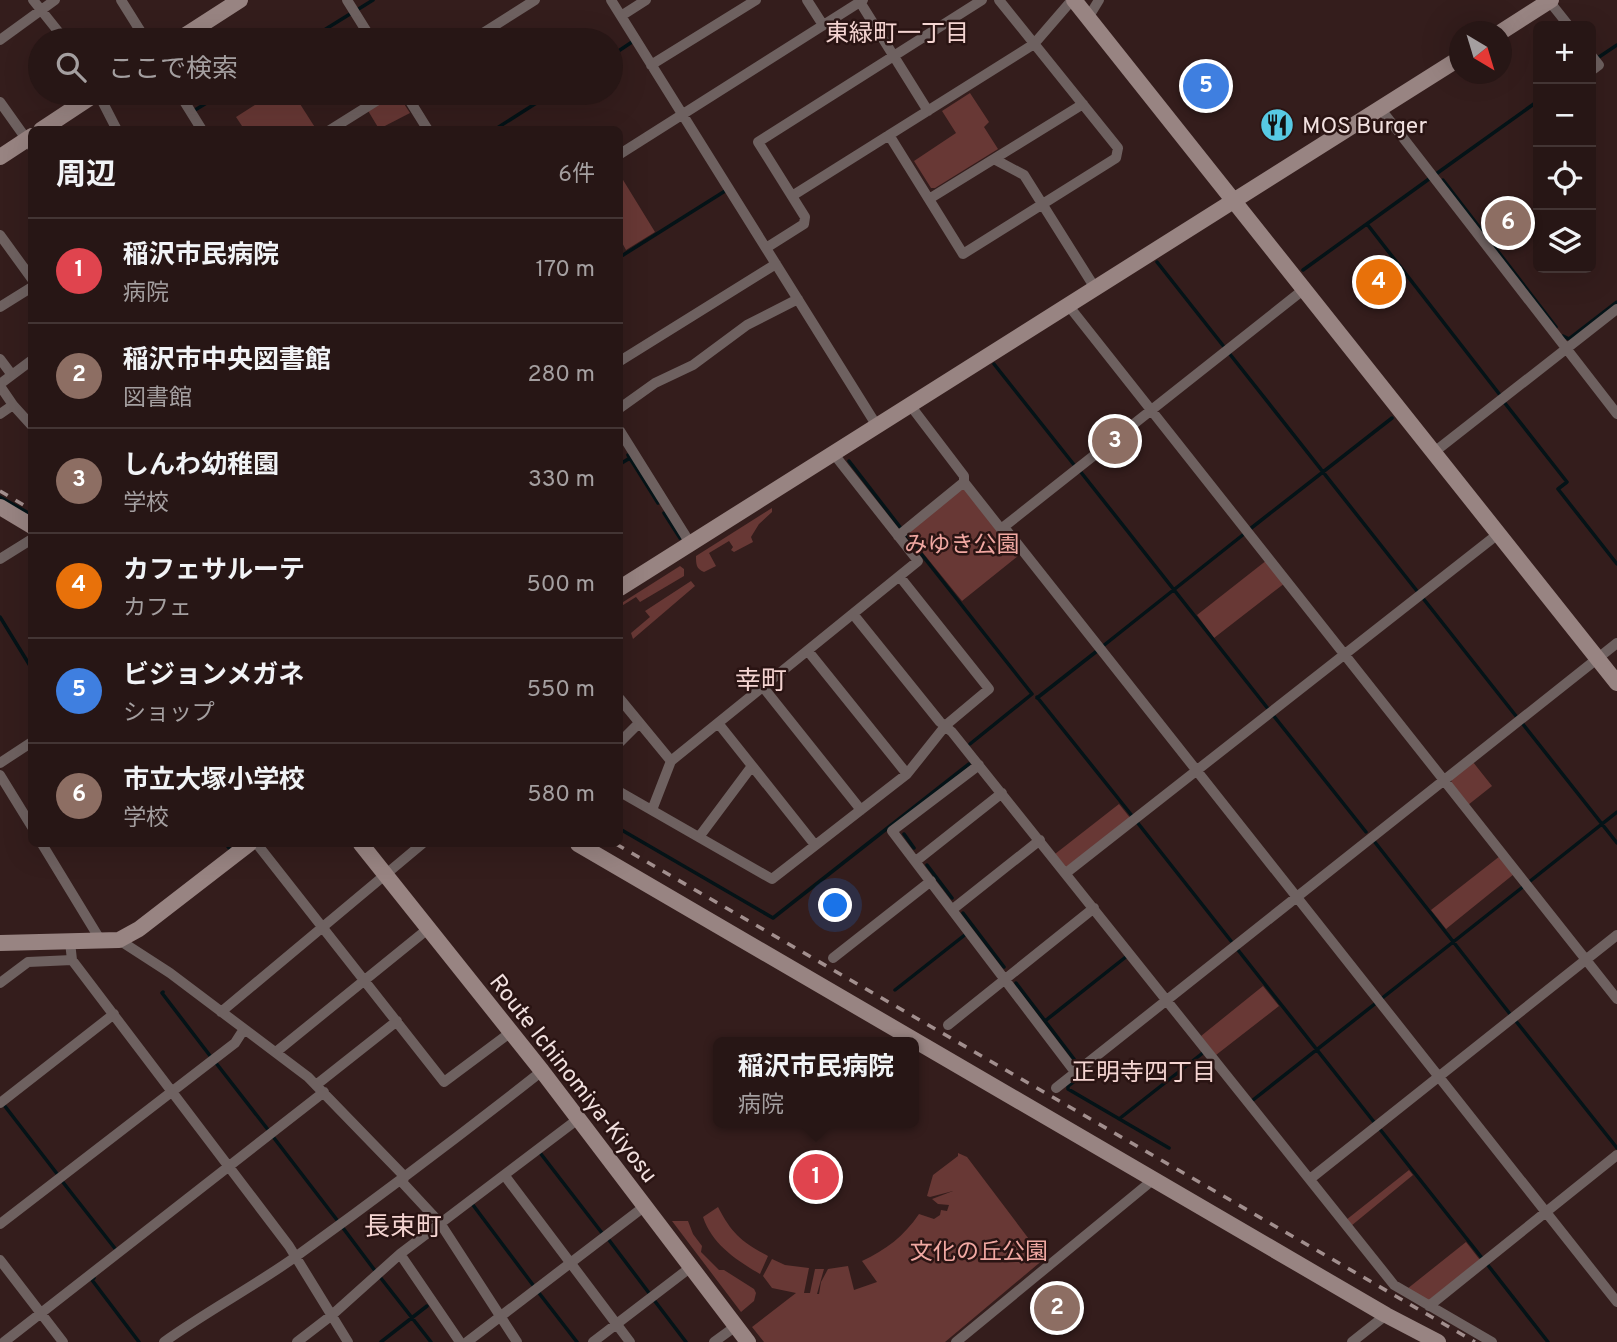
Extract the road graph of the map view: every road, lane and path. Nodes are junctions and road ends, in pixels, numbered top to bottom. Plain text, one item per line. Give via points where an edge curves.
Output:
1 (55, 0) edge
2 (121, 0) edge
3 (240, 0) edge
4 (347, 0) edge
5 (536, 0) edge
6 (611, 0) edge
7 (646, 0) edge
8 (756, 0) edge
9 (807, 0) edge
10 (982, 0) edge
11 (999, 0) edge
12 (1073, 0) edge
13 (1099, 0) edge
14 (862, 1) edge
15 (1550, 1) edge
16 (37, 4) edge
17 (621, 16) junction
18 (1088, 18) junction
19 (1565, 21) edge
20 (823, 25) junction
21 (1512, 25) edge
22 (56, 28) edge
23 (138, 28) edge
24 (197, 28) edge
25 (364, 28) edge
26 (491, 28) edge
27 (0, 40) edge
28 (1034, 44) junction
29 (894, 56) junction
30 (651, 65) junction
31 (1449, 65) edge
32 (0, 102) edge
33 (1083, 104) junction
34 (80, 105) edge
35 (104, 105) edge
36 (186, 105) edge
37 (370, 105) edge
38 (412, 105) edge
39 (1380, 108) junction
40 (928, 111) junction
41 (682, 114) junction
42 (47, 126) edge
43 (115, 126) edge
44 (200, 126) edge
45 (336, 126) edge
46 (426, 126) edge
47 (889, 135) junction
48 (28, 138) edge
49 (28, 142) edge
50 (623, 152) edge
51 (0, 157) edge
52 (994, 159) junction
53 (792, 196) junction
54 (929, 199) junction
55 (1234, 201) junction
56 (1044, 204) junction
57 (0, 235) edge
58 (766, 248) junction
59 (776, 264) junction
60 (28, 274) edge
61 (1095, 288) junction
62 (28, 289) edge
63 (1303, 290) junction
64 (798, 299) junction
65 (1068, 306) junction
66 (0, 307) edge
67 (1617, 309) edge
68 (1566, 349) junction
69 (0, 359) edge
70 (623, 359) edge
71 (28, 363) edge
72 (12, 375) junction
73 (0, 385) edge
74 (13, 405) junction
75 (910, 405) junction
76 (623, 406) edge
77 (1151, 410) junction
78 (0, 414) edge
79 (1617, 414) edge
80 (28, 422) edge
81 (877, 426) junction
82 (623, 436) edge
83 (833, 453) junction
84 (1433, 453) junction
85 (964, 482) junction
86 (0, 507) edge
87 (28, 524) edge
88 (1004, 527) junction
89 (1497, 534) junction
90 (898, 536) junction
91 (28, 542) edge
92 (690, 543) junction
93 (0, 559) edge
94 (900, 577) junction
95 (623, 586) edge
96 (853, 614) junction
97 (1617, 643) edge
98 (808, 651) junction
99 (1345, 654) junction
100 (1597, 658) junction
101 (1617, 683) edge
102 (762, 687) junction
103 (623, 703) edge
104 (639, 723) junction
105 (718, 723) junction
106 (946, 725) junction
107 (623, 740) edge
108 (28, 744) edge
109 (671, 761) junction
110 (0, 762) edge
111 (979, 765) junction
112 (752, 766) junction
113 (1196, 770) junction
114 (907, 774) junction
115 (0, 775) edge
116 (1444, 780) junction
117 (1002, 793) junction
118 (623, 794) edge
119 (652, 810) junction
120 (861, 810) junction
121 (28, 820) edge
122 (699, 837) junction
123 (1040, 840) junction
124 (815, 845) junction
125 (43, 847) edge
126 (239, 847) edge
127 (259, 847) edge
128 (364, 847) edge
129 (418, 847) edge
130 (583, 847) edge
131 (916, 861) junction
132 (1066, 873) junction
133 (386, 874) junction
134 (931, 881) junction
135 (1296, 897) junction
136 (1094, 908) junction
137 (953, 909) junction
138 (323, 928) junction
139 (429, 928) junction
140 (1617, 935) edge
141 (2, 940) edge
142 (119, 940) junction
143 (70, 942) junction
144 (101, 942) junction
145 (833, 958) dead end
146 (72, 960) junction
147 (1586, 960) junction
148 (1004, 979) junction
149 (365, 981) junction
150 (0, 983) edge
151 (1167, 999) junction
152 (1617, 999) edge
153 (221, 1012) junction
154 (114, 1014) junction
155 (397, 1021) junction
156 (948, 1025) dead end
157 (244, 1029) junction
158 (511, 1032) junction
159 (910, 1037) edge
160 (919, 1042) edge
161 (276, 1052) junction
162 (542, 1072) junction
163 (1075, 1072) junction
164 (1439, 1077) junction
165 (1056, 1088) dead end
166 (320, 1089) junction
167 (173, 1090) junction
168 (0, 1103) edge
169 (578, 1119) junction
170 (1617, 1155) edge
171 (230, 1166) junction
172 (505, 1175) junction
173 (403, 1179) junction
174 (1154, 1179) junction
175 (1310, 1179) junction
176 (645, 1206) junction
177 (1546, 1212) junction
178 (440, 1223) junction
179 (0, 1224) edge
180 (400, 1254) junction
181 (296, 1257) junction
182 (0, 1260) edge
183 (571, 1263) junction
184 (691, 1267) junction
185 (1617, 1302) edge
186 (1429, 1306) junction
187 (41, 1314) junction
188 (1387, 1314) junction
189 (332, 1315) junction
190 (499, 1316) junction
191 (617, 1325) junction
192 (736, 1326) junction
193 (962, 1340) edge
194 (4, 1342) edge
195 (63, 1342) edge
196 (163, 1342) edge
197 (297, 1342) edge
198 (348, 1342) edge
199 (460, 1342) edge
200 (467, 1342) edge
201 (517, 1342) edge
202 (593, 1342) edge
203 (630, 1342) edge
204 (714, 1342) edge
205 (748, 1342) edge
206 (1352, 1342) edge
207 (1438, 1342) edge
208 (1492, 1342) edge

1 - 16 street
2 - 23 street
3 - 24 street
4 - 25 street
5 - 26 street
6 - 17 street
7 - 17 street
8 - 30 street
9 - 20 street
10 - 29 street
11 - 28 street
12 - 18 street
12 - 28 street
13 - 18 street
14 - 20 street
14 - 29 street
15 - 19 street
15 - 21 street
16 - 22 street
16 - 27 street
17 - 30 street
18 - 55 street
20 - 41 street
28 - 33 street
28 - 40 street
29 - 40 street
29 - 53 street via 758,142
30 - 41 street
31 - 39 street
32 - 48 street
33 - 52 street
33 - 56 street via 1118,148 1116,158
34 - 42 street
35 - 43 street
36 - 44 street
37 - 45 street
38 - 46 street
39 - 55 street
39 - 68 street
40 - 47 street
41 - 50 street
41 - 58 street
47 - 53 street
47 - 54 street
49 - 51 street
52 - 54 street
52 - 56 street via 1024,175
53 - 58 street via 805,217 804,224
54 - 56 street via 963,254
55 - 61 street
55 - 63 street
56 - 61 street
57 - 60 street
58 - 59 street
59 - 64 street
59 - 70 street
61 - 65 street
62 - 66 street
63 - 77 street
63 - 84 street
64 - 76 street via 747,325 693,365 655,383
64 - 81 street
65 - 75 street
65 - 77 street
67 - 68 street
68 - 79 street
68 - 84 street
69 - 72 street
71 - 72 street
72 - 73 street
73 - 74 street
74 - 78 street
74 - 80 street
75 - 81 street
75 - 85 street
77 - 88 street
77 - 99 street
81 - 83 street
82 - 92 street
83 - 90 street
83 - 92 street
84 - 89 street
85 - 88 street via 1001,529
85 - 90 street
86 - 87 street
88 - 113 street
89 - 99 street
89 - 100 street
90 - 94 street via 918,561
91 - 93 street
92 - 95 street
94 - 96 street
94 - 106 street via 989,690
96 - 98 street
96 - 106 street
97 - 100 street
98 - 102 street
98 - 114 street
99 - 113 street
99 - 116 street
100 - 101 street
100 - 116 street
102 - 105 street
102 - 120 street
103 - 104 street
104 - 107 street
104 - 109 street
105 - 109 street
105 - 112 street
106 - 111 street
106 - 114 street
108 - 110 street
109 - 119 street
111 - 117 street
111 - 131 street via 892,831
112 - 122 street
112 - 124 street
113 - 132 street
113 - 135 street
114 - 120 street
115 - 121 street
116 - 135 street
116 - 147 street
117 - 123 street
117 - 131 street
118 - 119 street
119 - 122 street
120 - 124 street
122 - 124 street via 772,878
123 - 132 street
123 - 137 street
125 - 144 street
126 - 142 street via 139,929
127 - 138 street
128 - 133 street, Route Ichinomiya-Kiyosu
129 - 133 street
130 - 159 street
131 - 134 street
132 - 136 street
133 - 138 street
133 - 139 street, Route Ichinomiya-Kiyosu
134 - 137 street
134 - 145 street
135 - 151 street
135 - 164 street
136 - 148 street
136 - 151 street
137 - 148 street
138 - 149 street
138 - 153 street
139 - 149 street
139 - 158 street, Route Ichinomiya-Kiyosu
140 - 147 street
141 - 143 street
142 - 144 street
142 - 153 street
143 - 144 street
143 - 146 street
146 - 150 street via 28,962
146 - 154 street
147 - 152 street
147 - 164 street
148 - 156 street
148 - 163 street
149 - 155 street
149 - 161 street
151 - 163 street
151 - 175 street
153 - 157 street
154 - 167 street
154 - 168 street
155 - 158 street via 444,1082
155 - 166 street
157 - 161 street
157 - 167 street via 235,1043
158 - 162 street, Route Ichinomiya-Kiyosu
160 - 174 street
161 - 166 street
162 - 169 street, Route Ichinomiya-Kiyosu
162 - 173 street
163 - 165 street
164 - 175 street
164 - 177 street
166 - 171 street
166 - 173 street
167 - 171 street
167 - 179 street
169 - 172 street
169 - 176 street, Route Ichinomiya-Kiyosu
170 - 177 street
171 - 181 street
171 - 187 street
172 - 178 street
172 - 183 street
173 - 178 street
173 - 181 street
174 - 188 street
174 - 193 street
175 - 186 street via 1394,1285
176 - 183 street
176 - 184 street, Route Ichinomiya-Kiyosu
177 - 185 street
177 - 186 street
178 - 180 street
178 - 190 street
180 - 189 street
180 - 199 street
181 - 189 street
181 - 196 street
182 - 187 street
183 - 190 street
183 - 191 street
184 - 191 street
184 - 192 street, Route Ichinomiya-Kiyosu
186 - 208 street
187 - 194 street
187 - 195 street
188 - 206 street
188 - 207 street
189 - 197 street
189 - 198 street
190 - 200 street
190 - 201 street
191 - 202 street
191 - 203 street
192 - 204 street
192 - 205 street, Route Ichinomiya-Kiyosu

